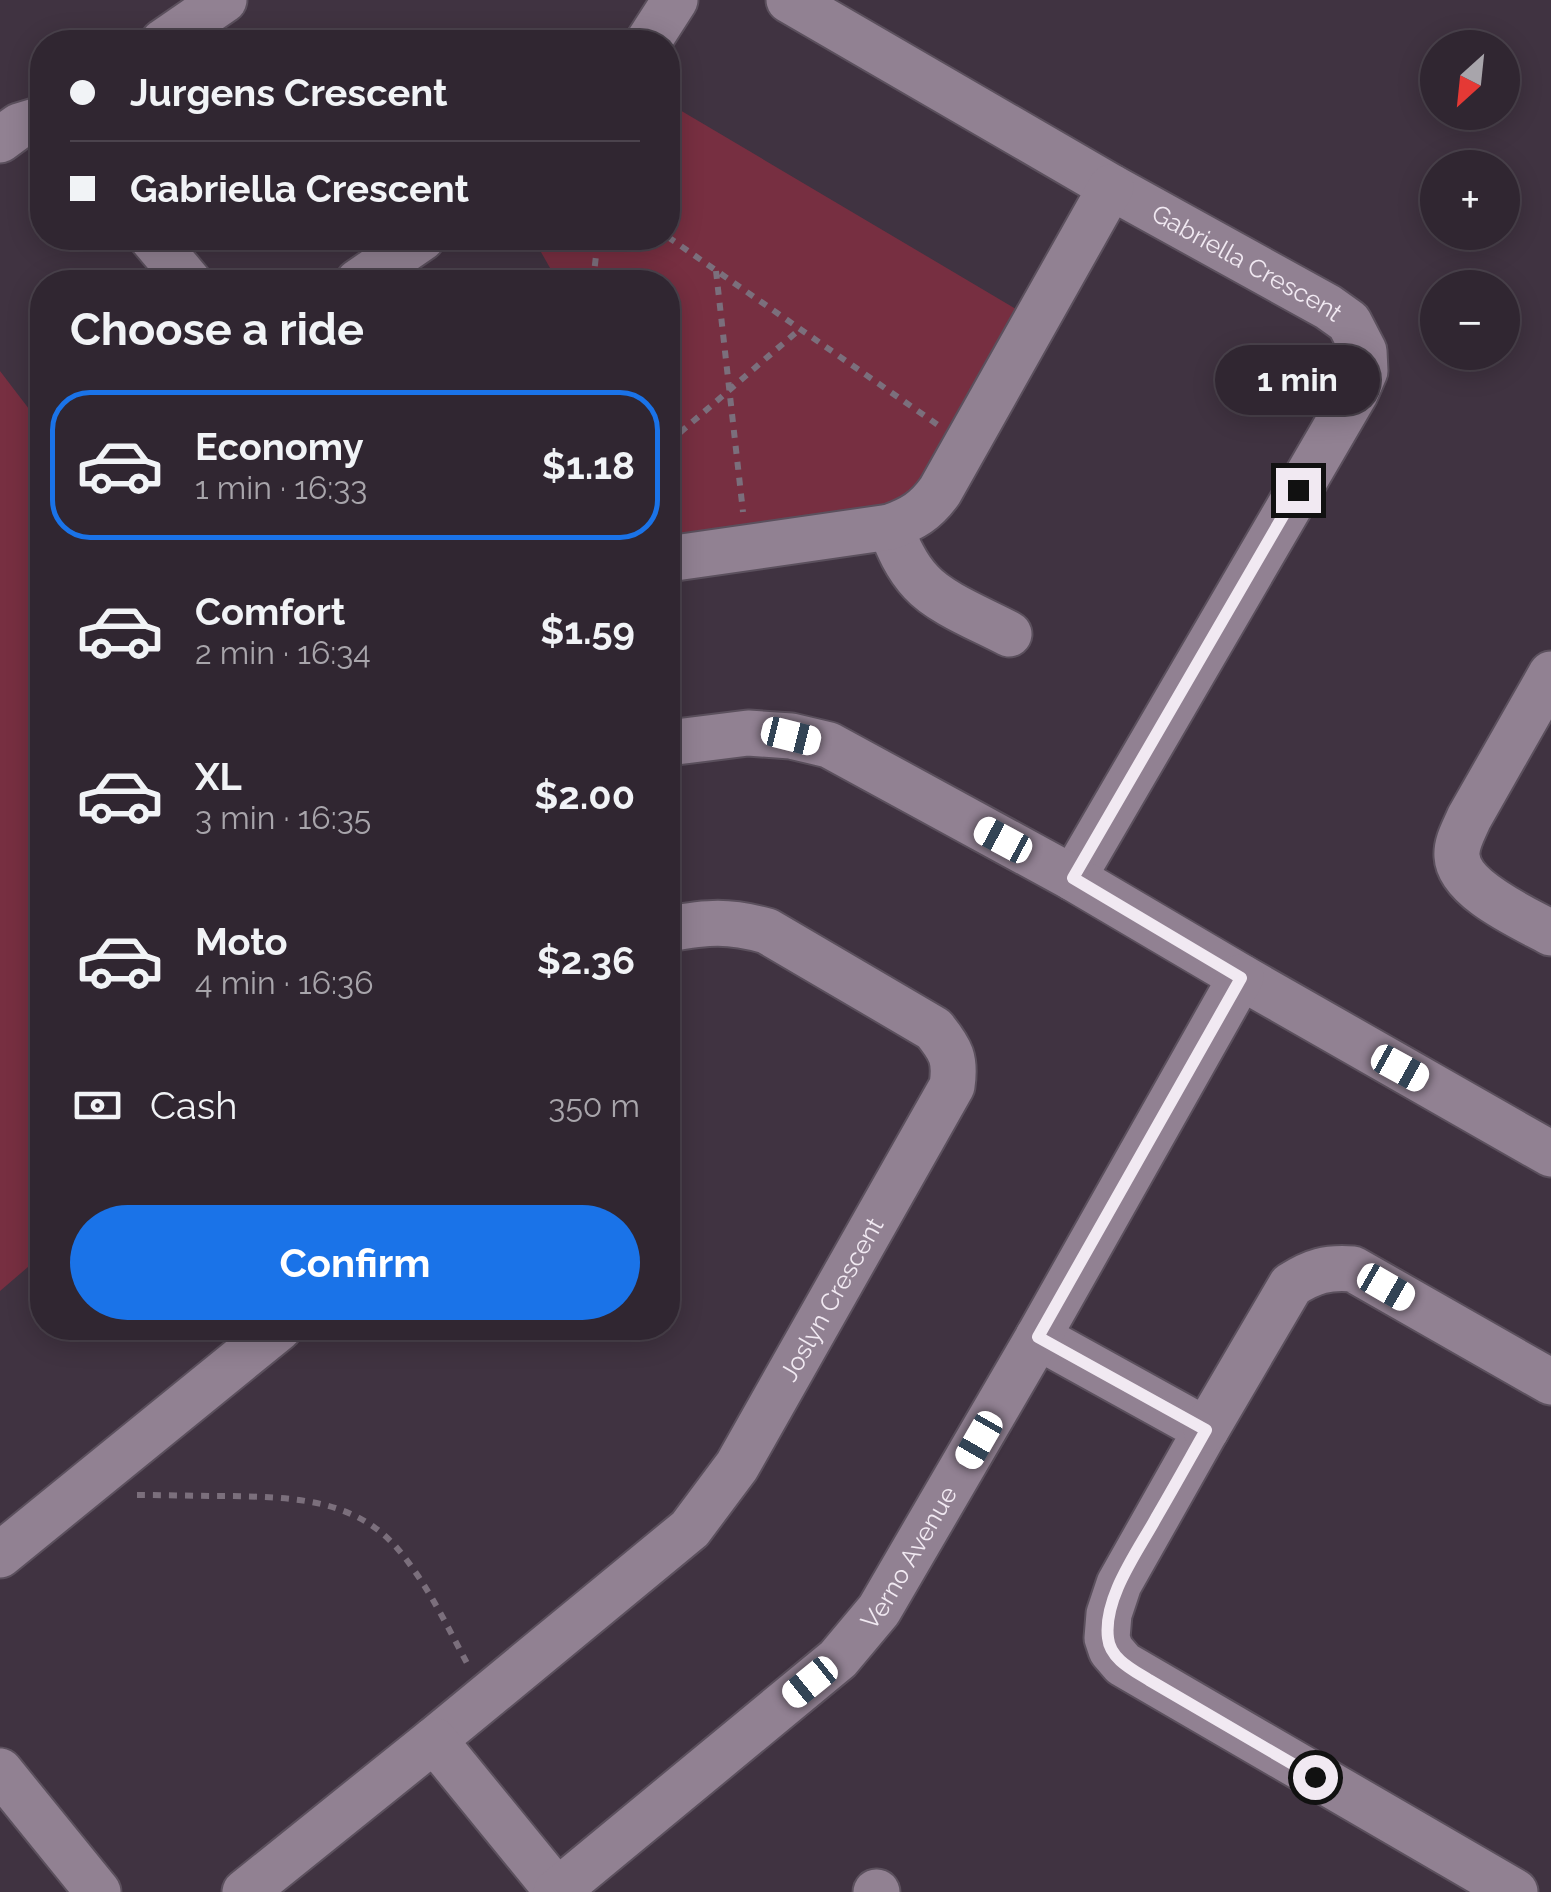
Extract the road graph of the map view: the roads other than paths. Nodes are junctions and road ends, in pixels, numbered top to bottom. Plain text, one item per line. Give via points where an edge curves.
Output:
1 (224, 0) edge
2 (675, 0) edge
3 (789, 0) edge
4 (180, 30) edge
5 (656, 30) edge
6 (30, 123) edge
7 (0, 140) edge
8 (1110, 188) junction
9 (162, 250) edge
10 (405, 250) edge
11 (179, 270) edge
12 (375, 270) edge
13 (890, 527) junction
14 (680, 557) edge
15 (1009, 634) dead end
16 (1551, 674) edge
17 (680, 741) edge
18 (1073, 878) junction
19 (680, 927) edge
20 (1551, 934) edge
21 (1241, 978) junction
22 (1551, 1154) edge
23 (1038, 1337) junction
24 (264, 1340) edge
25 (1551, 1382) edge
26 (1206, 1430) junction
27 (0, 1556) edge
28 (434, 1740) junction
29 (0, 1771) edge
30 (98, 1892) edge
31 (245, 1892) edge
32 (557, 1892) edge
33 (1514, 1892) edge

1 - 4 street
2 - 5 street
3 - 8 street, Gabriella Crescent
6 - 7 street
8 - 13 street via 940,492 914,518
8 - 18 street, Gabriella Crescent via 1349,322 1364,351 1365,371
9 - 11 street
10 - 12 street
13 - 14 street
13 - 15 street via 923,586
16 - 20 street via 1469,818 1457,857 1474,886
17 - 18 street via 748,732 828,745
18 - 21 street
19 - 28 street, Joslyn Crescent via 738,923 767,931 934,1029 955,1064 952,1086 737,1466 690,1530
21 - 22 street
21 - 23 street, Verno Avenue
23 - 26 street
23 - 32 street, Verno Avenue via 880,1610 838,1659
24 - 27 street
25 - 26 street via 1353,1269 1329,1267 1291,1285
26 - 33 street via 1119,1584 1109,1614 1112,1650 1149,1680
28 - 31 street, Joslyn Crescent
28 - 32 street
29 - 30 street

